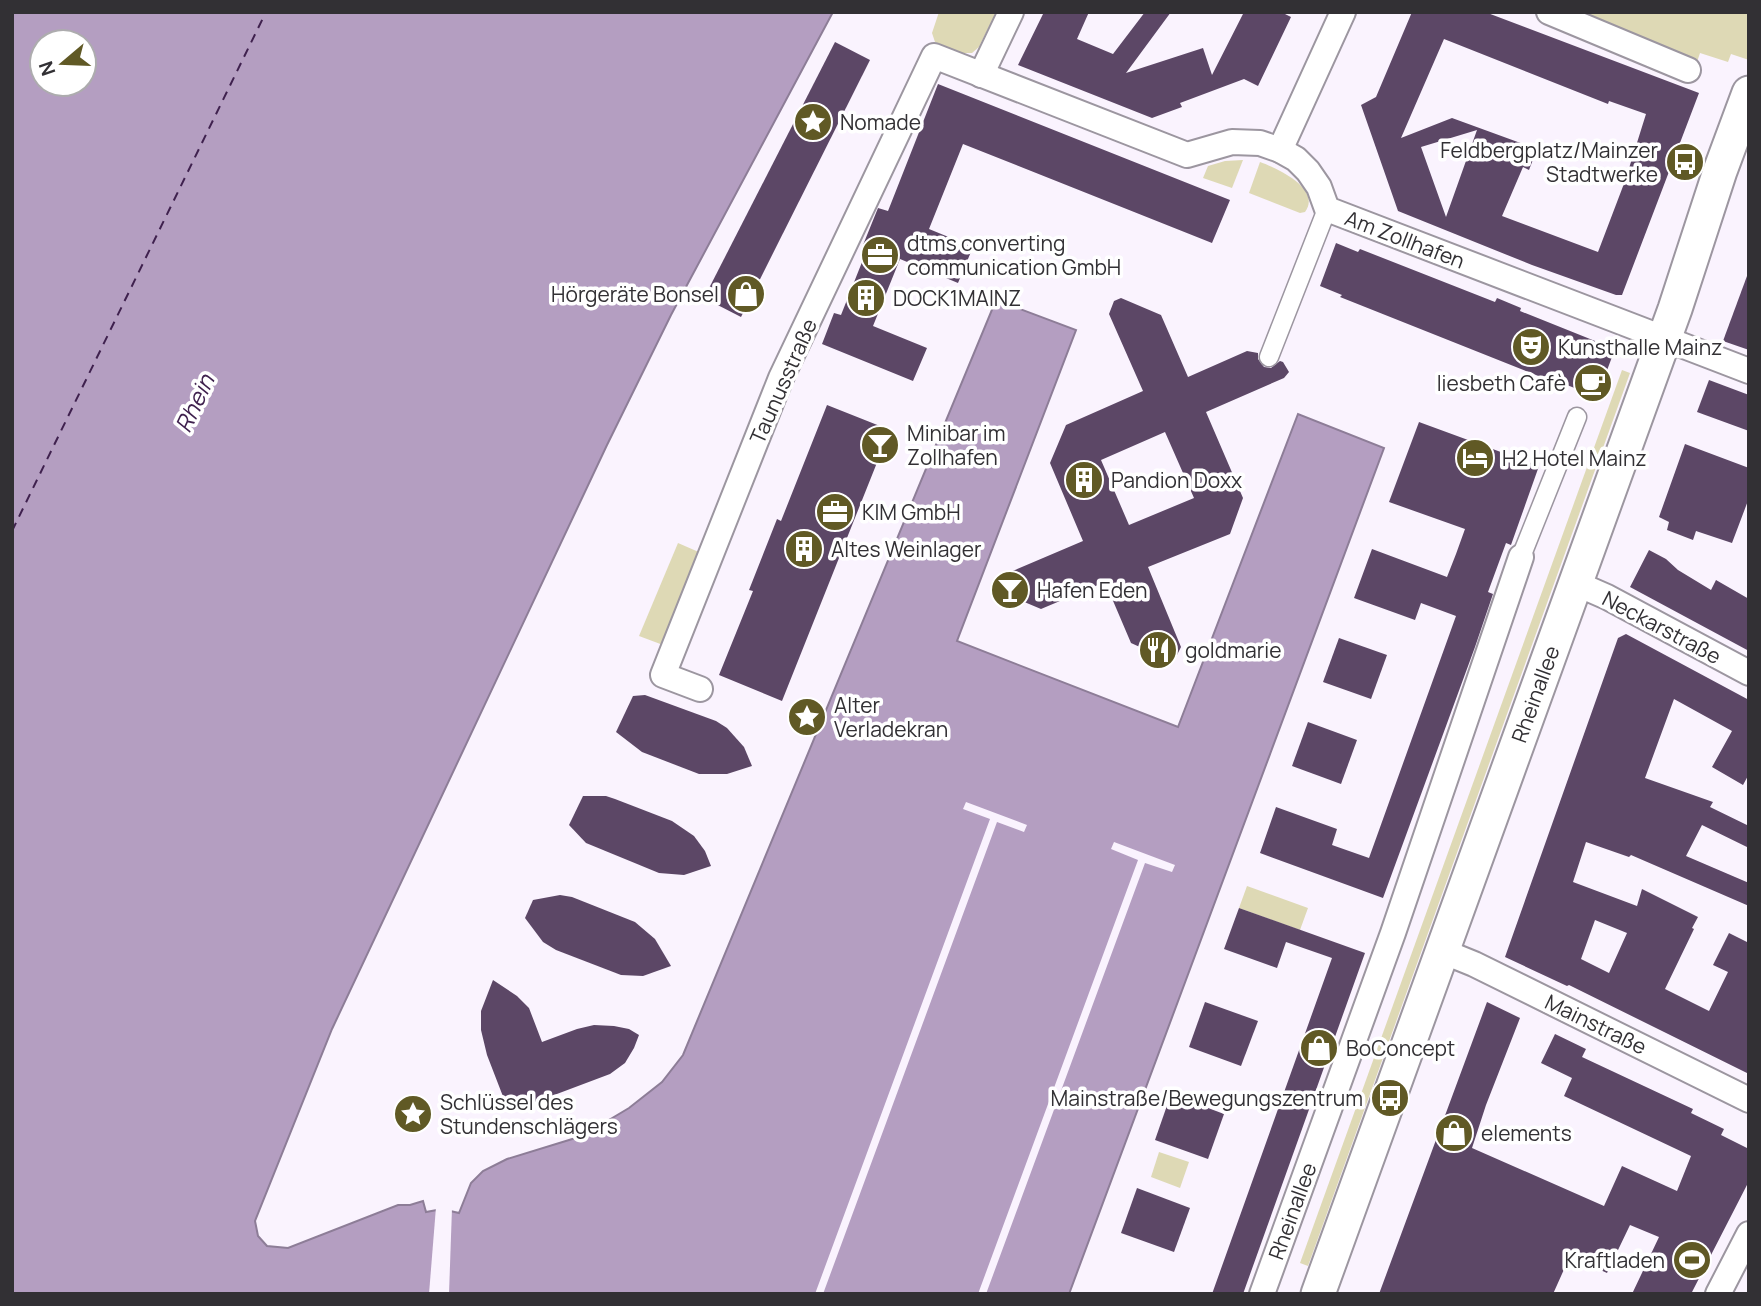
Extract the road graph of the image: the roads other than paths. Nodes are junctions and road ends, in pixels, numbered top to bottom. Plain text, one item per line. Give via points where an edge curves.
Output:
1 (1011, 12) edge
2 (1343, 12) edge
3 (1549, 12) edge
4 (934, 56) joint
5 (1688, 69) dead end
6 (982, 75) junction
7 (1749, 93) edge
8 (1280, 150) junction
9 (1327, 209) junction
10 (1664, 338) junction
11 (1269, 357) dead end
12 (1749, 371) edge
13 (1577, 417) dead end
14 (1521, 557) joint
15 (1575, 583) junction
16 (1749, 673) edge
17 (701, 689) dead end
18 (1442, 951) junction
19 (1749, 1100) edge
20 (1749, 1234) edge
21 (1262, 1294) edge
22 (1318, 1294) edge
23 (1718, 1294) edge

1 - 6 street
2 - 8 street
3 - 5 street
4 - 6 street, Am Zollhafen
4 - 17 street, Taunusstraße via 781,378 663,675
6 - 8 street, Am Zollhafen via 1187,155 1232,142 1260,143
7 - 10 main road, Rheinallee
8 - 9 street, Am Zollhafen via 1308,171
9 - 10 street, Am Zollhafen
9 - 11 street
10 - 12 street, Am Zollhafen
10 - 15 main road, Rheinallee
13 - 14 street, Rheinallee
14 - 21 street, Rheinallee via 1393,933
15 - 16 street, Neckarstraße
15 - 18 main road, Rheinallee
18 - 19 street, Mainstraße
18 - 22 main road, Rheinallee
20 - 23 street

